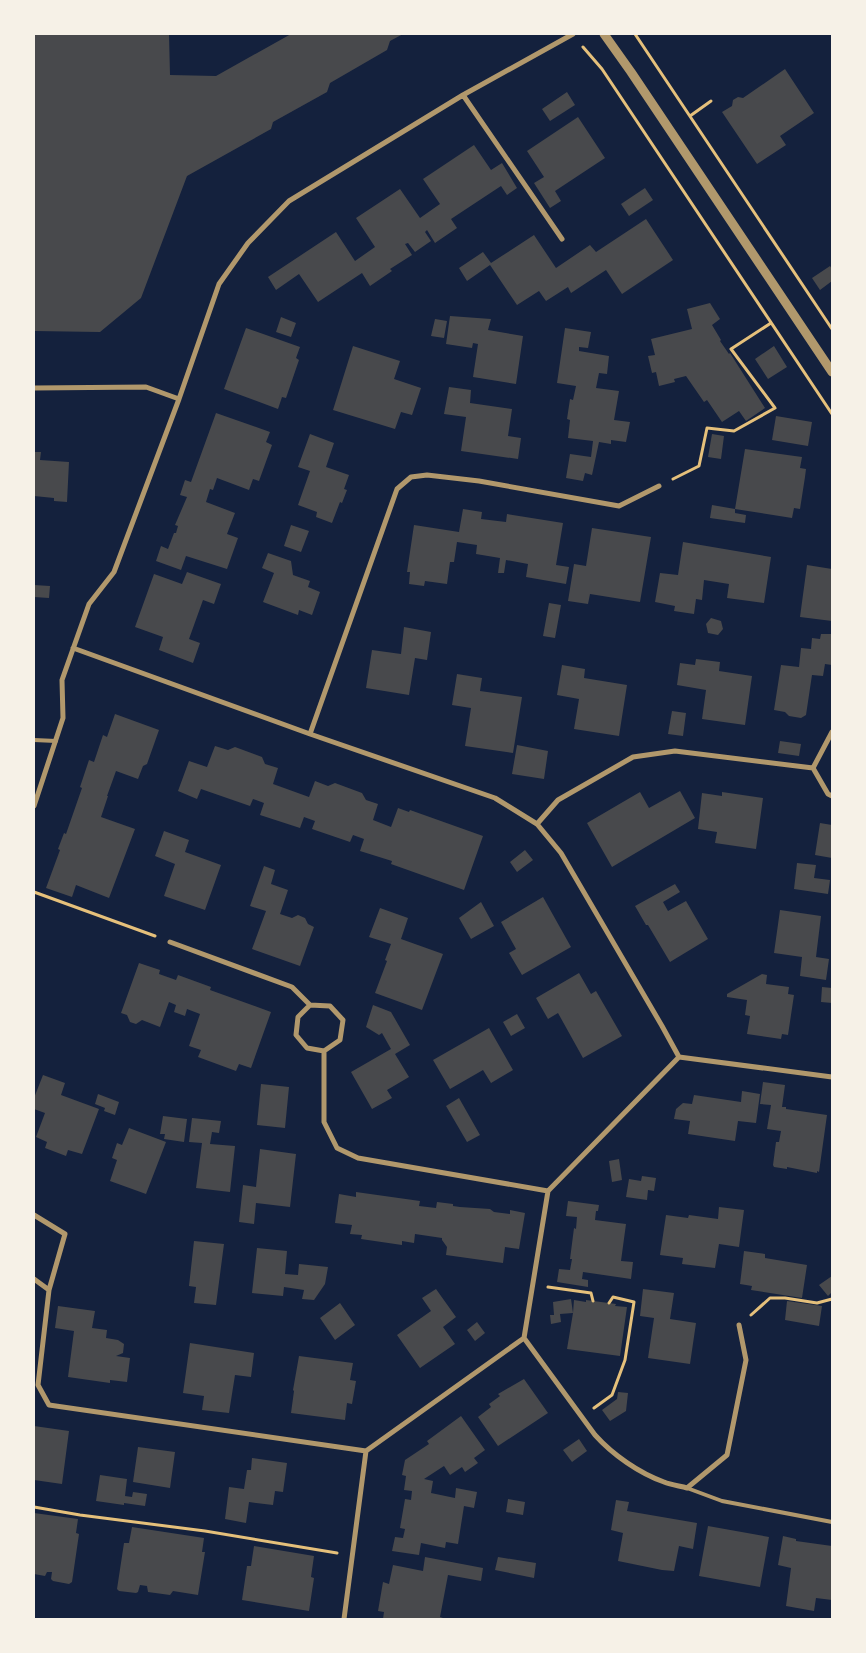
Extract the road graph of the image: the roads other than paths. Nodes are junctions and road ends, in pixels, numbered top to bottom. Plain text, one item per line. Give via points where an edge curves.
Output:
1 (573, 34) edge
2 (604, 34) edge
3 (463, 95) junction
4 (562, 239) dead end
5 (832, 372) edge
6 (34, 388) edge
7 (179, 399) junction
8 (659, 486) road end
9 (73, 648) junction
10 (832, 732) edge
11 (310, 734) junction
12 (34, 740) edge
13 (56, 741) junction
14 (813, 768) junction
15 (832, 796) edge
16 (34, 806) edge
17 (537, 824) junction
18 (170, 942) road end
19 (310, 1005) junction
20 (324, 1051) junction
21 (679, 1057) junction
22 (832, 1078) edge
23 (548, 1191) junction
24 (34, 1215) edge
25 (34, 1279) edge
26 (49, 1290) junction
27 (739, 1325) road end
28 (524, 1338) junction
29 (366, 1450) junction
30 (687, 1488) junction
31 (832, 1522) edge
32 (344, 1619) edge

1 - 3 street
2 - 5 street
3 - 4 street
3 - 7 street via 288,201 255,236 219,284
6 - 7 street via 146,387
7 - 9 street via 114,572 89,604
8 - 11 street via 619,506 479,481 427,475 411,477 397,489
9 - 11 street
9 - 13 street via 62,680 63,718
10 - 14 street
11 - 17 street via 495,798
12 - 13 lane
13 - 16 street
14 - 15 street
14 - 17 street via 675,750 633,757 558,800
17 - 21 street via 561,853
18 - 19 street via 292,987
19 - 20 street via 298,1017 296,1034 307,1048
19 - 20 street via 330,1006 343,1020 340,1040
20 - 23 street via 324,1122 336,1148 358,1158
21 - 22 street
21 - 23 street
23 - 28 street
24 - 26 street via 65,1234
25 - 26 street
26 - 29 street via 38,1385 50,1405
27 - 30 street via 746,1360 727,1455
28 - 29 street
28 - 30 street via 605,1447 664,1482
29 - 32 street
30 - 31 lane via 722,1501

